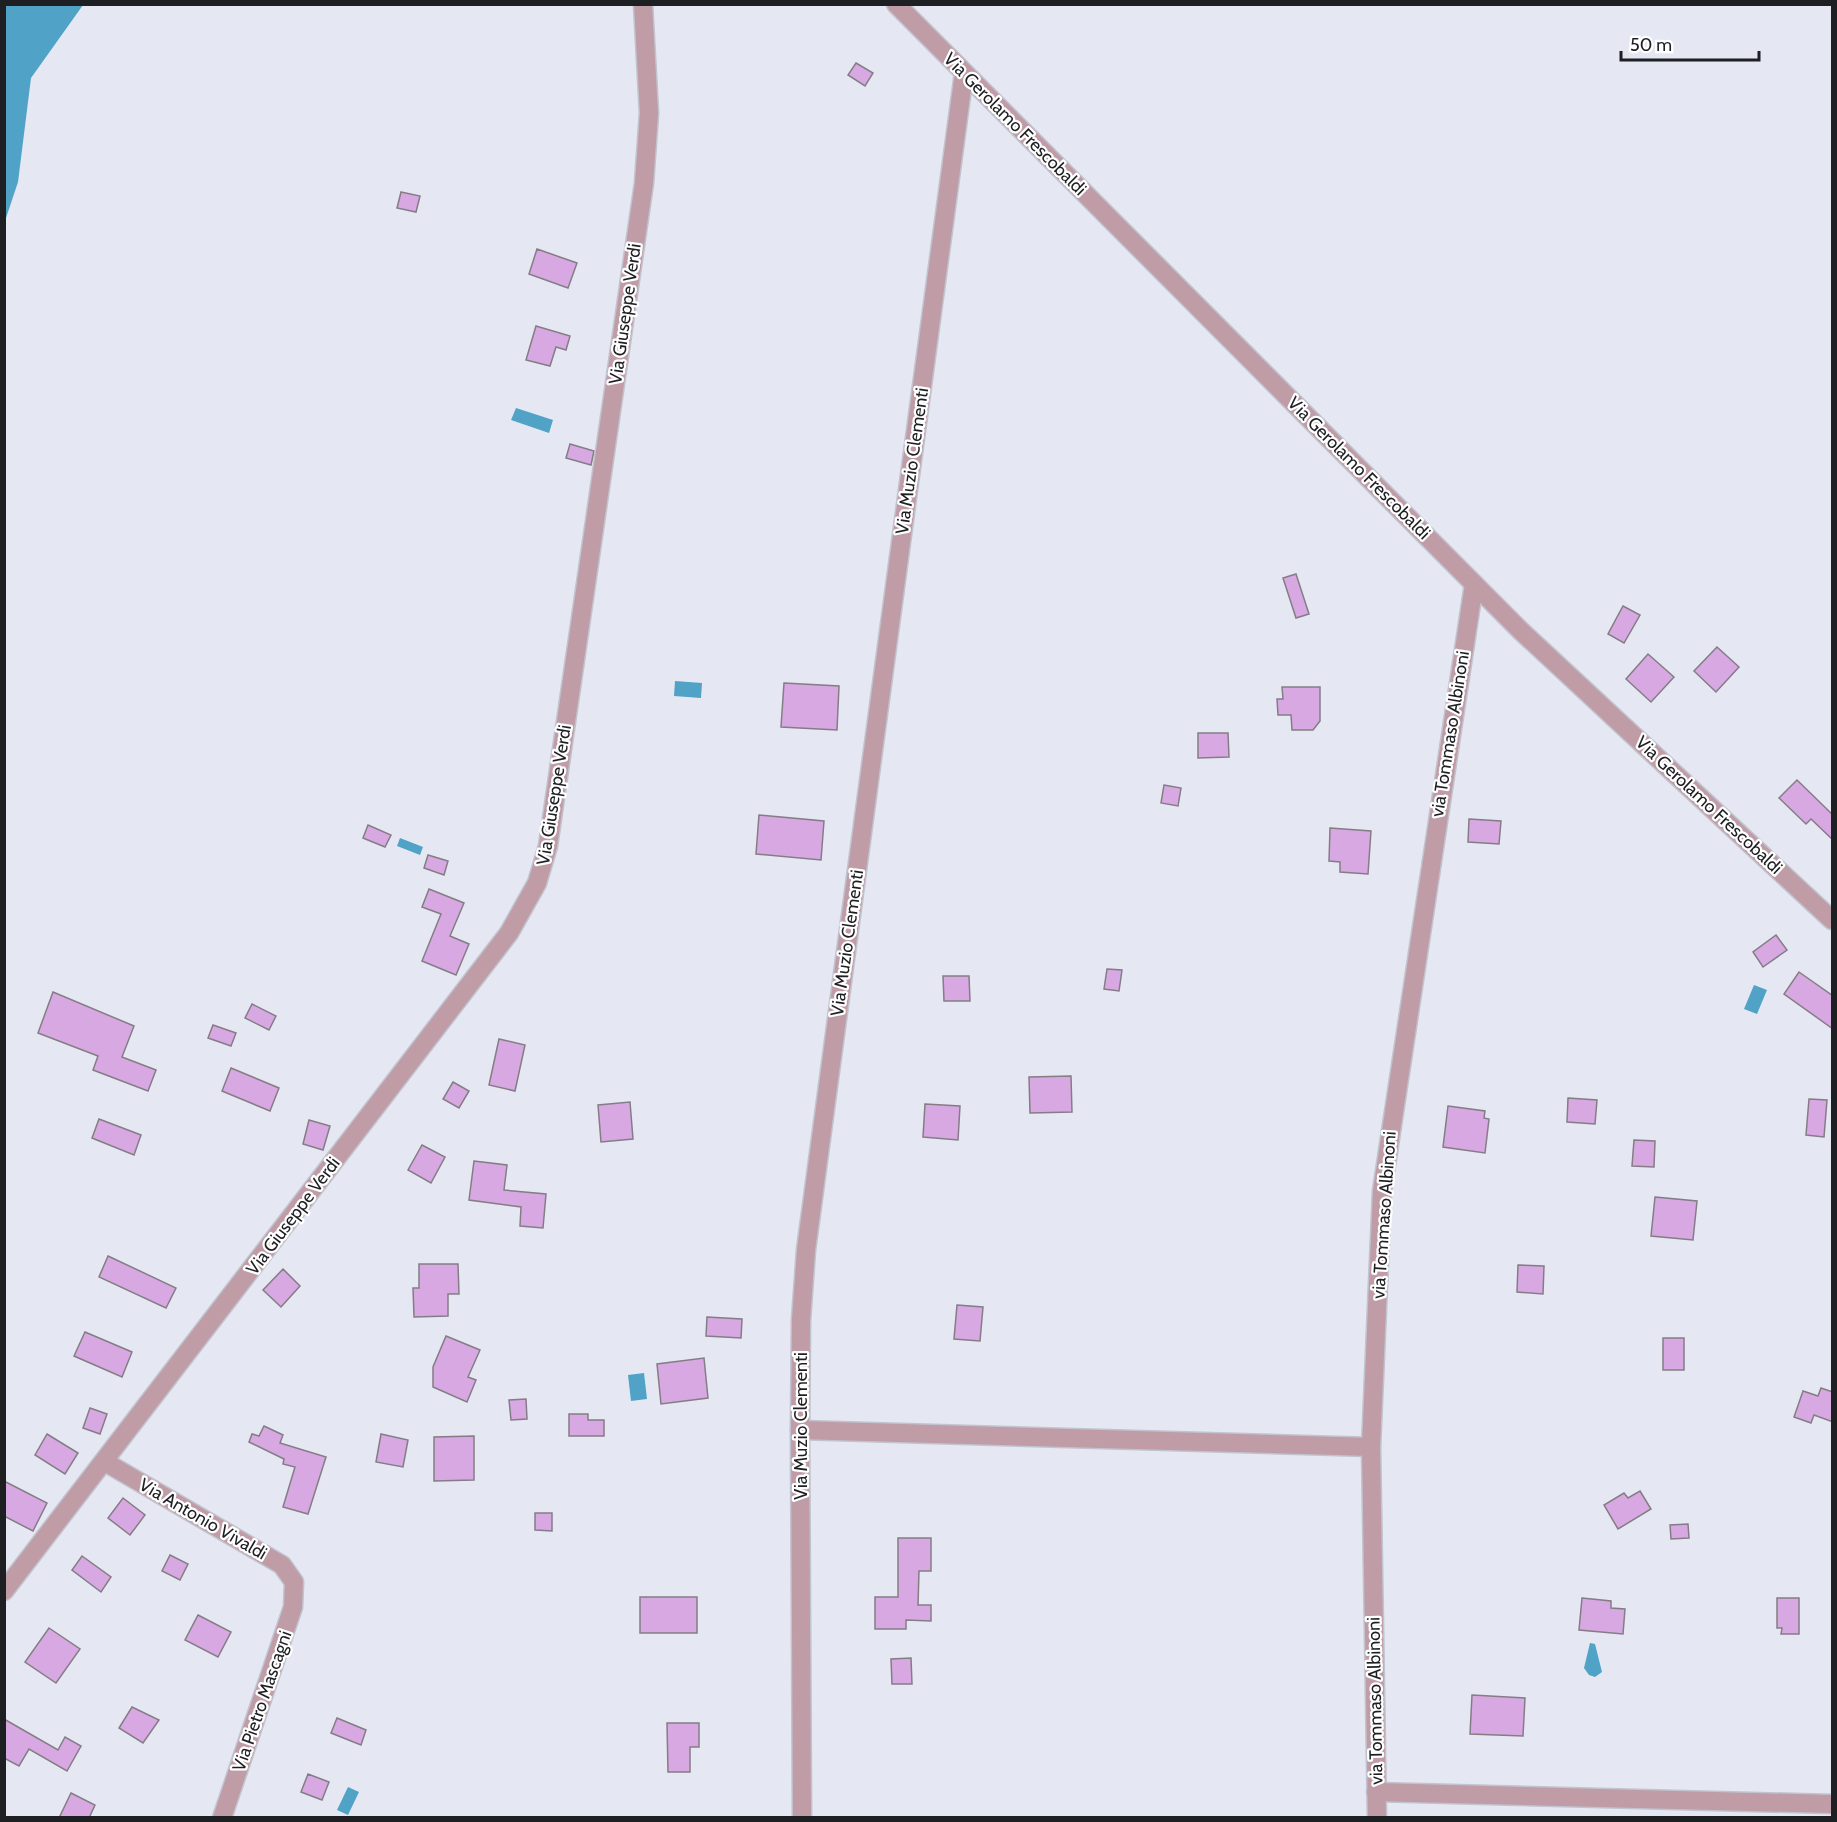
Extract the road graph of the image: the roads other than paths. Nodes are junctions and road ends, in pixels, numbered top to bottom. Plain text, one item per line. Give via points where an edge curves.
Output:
1 (643, 4) edge
2 (896, 4) edge
3 (964, 73) junction
4 (1473, 584) junction
5 (1833, 920) edge
6 (800, 1430) junction
7 (1371, 1447) junction
8 (105, 1462) junction
9 (294, 1582) joint
10 (4, 1591) edge
11 (1376, 1792) junction
12 (1833, 1804) edge
13 (222, 1818) edge
14 (802, 1818) edge
15 (1377, 1818) edge

1 - 8 street, Via Giuseppe Verdi via 649,113 644,183 541,874 509,933
2 - 3 street, Via Gerolamo Frescobaldi
3 - 4 street, Via Gerolamo Frescobaldi
3 - 6 street, Via Muzio Clementi via 808,1225 802,1298
4 - 5 street, Via Gerolamo Frescobaldi
4 - 7 street, via Tommaso Albinoni via 1382,1191
6 - 7 street
6 - 14 street, Via Muzio Clementi
7 - 11 street, via Tommaso Albinoni
8 - 9 street, Via Antonio Vivaldi via 282,1565
8 - 10 street, Via Giuseppe Verdi
9 - 13 street, Via Pietro Mascagni via 295,1599 284,1637
11 - 12 street
11 - 15 street, via Tommaso Albinoni

